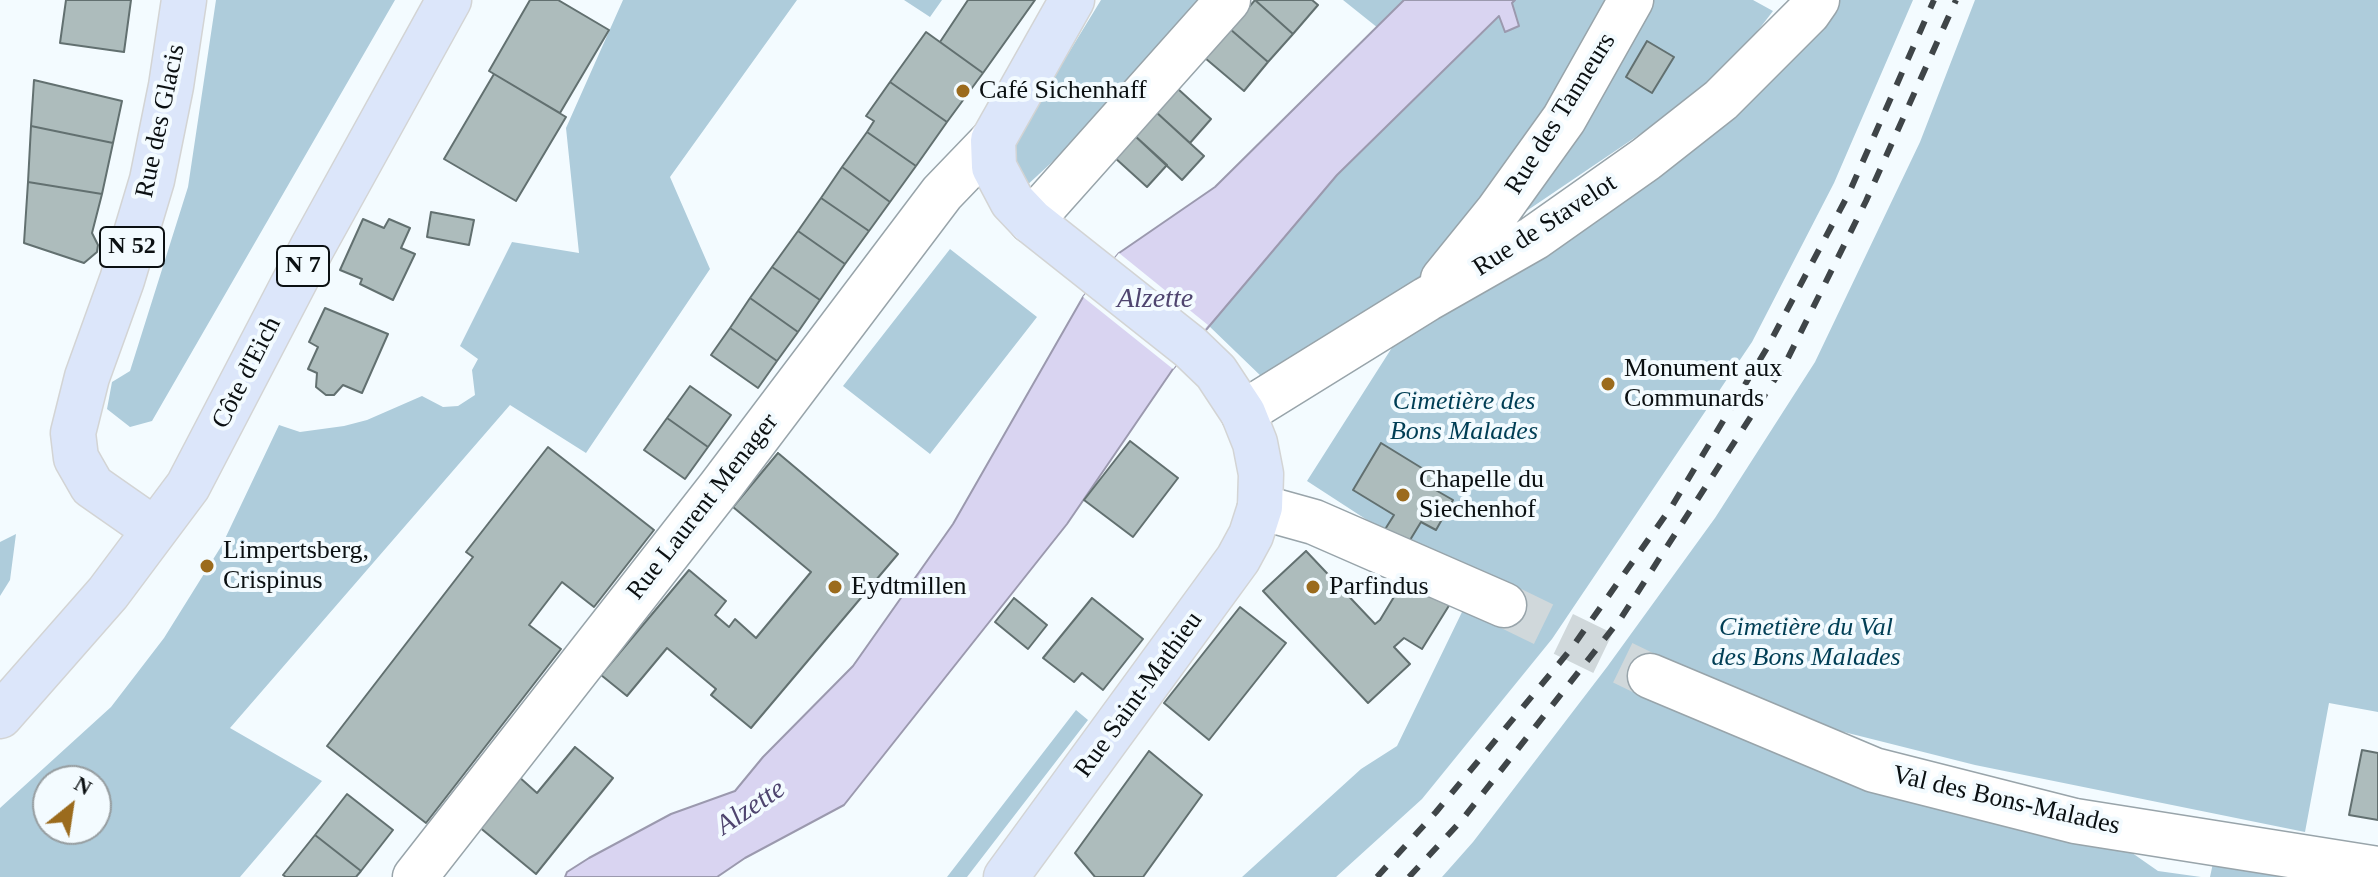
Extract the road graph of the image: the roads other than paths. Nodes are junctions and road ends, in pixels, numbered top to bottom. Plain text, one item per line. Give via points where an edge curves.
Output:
1 (184, 0) edge
2 (449, 0) edge
3 (1072, 0) edge
4 (1228, 0) edge
5 (1631, 0) edge
6 (1817, 0) edge
7 (993, 140) junction
8 (1031, 221) junction
9 (1427, 299) junction
10 (1243, 413) junction
11 (1260, 507) junction
12 (155, 530) junction
13 (1504, 605) tunnel mouth
14 (1650, 676) tunnel mouth
15 (0, 716) edge
16 (2378, 869) edge
17 (415, 877) edge
18 (1006, 877) edge

1 - 12 main road, Rue des Glacis / N 52 via 152,180 73,433 76,458 92,486
2 - 12 main road, Côte d'Eich / N 7 via 188,486
3 - 7 main road, Rue Laurent Menager
4 - 8 street
5 - 9 street, Rue des Tanneurs via 1564,119
6 - 9 street, Rue de Stavelot via 1721,100 1659,149 1534,238
7 - 8 main road via 994,167 1012,201
7 - 17 street, Rue Laurent Menager via 942,193
8 - 10 main road via 1190,347 1216,372
9 - 10 street, Rue de Stavelot
10 - 11 main road via 1259,464
11 - 13 street via 1314,522
11 - 18 main road, Rue Saint-Mathieu via 1238,559
12 - 15 main road, Côte d'Eich / N 7 via 108,593
14 - 16 street, Val des Bons-Malades via 1874,770 2075,821

